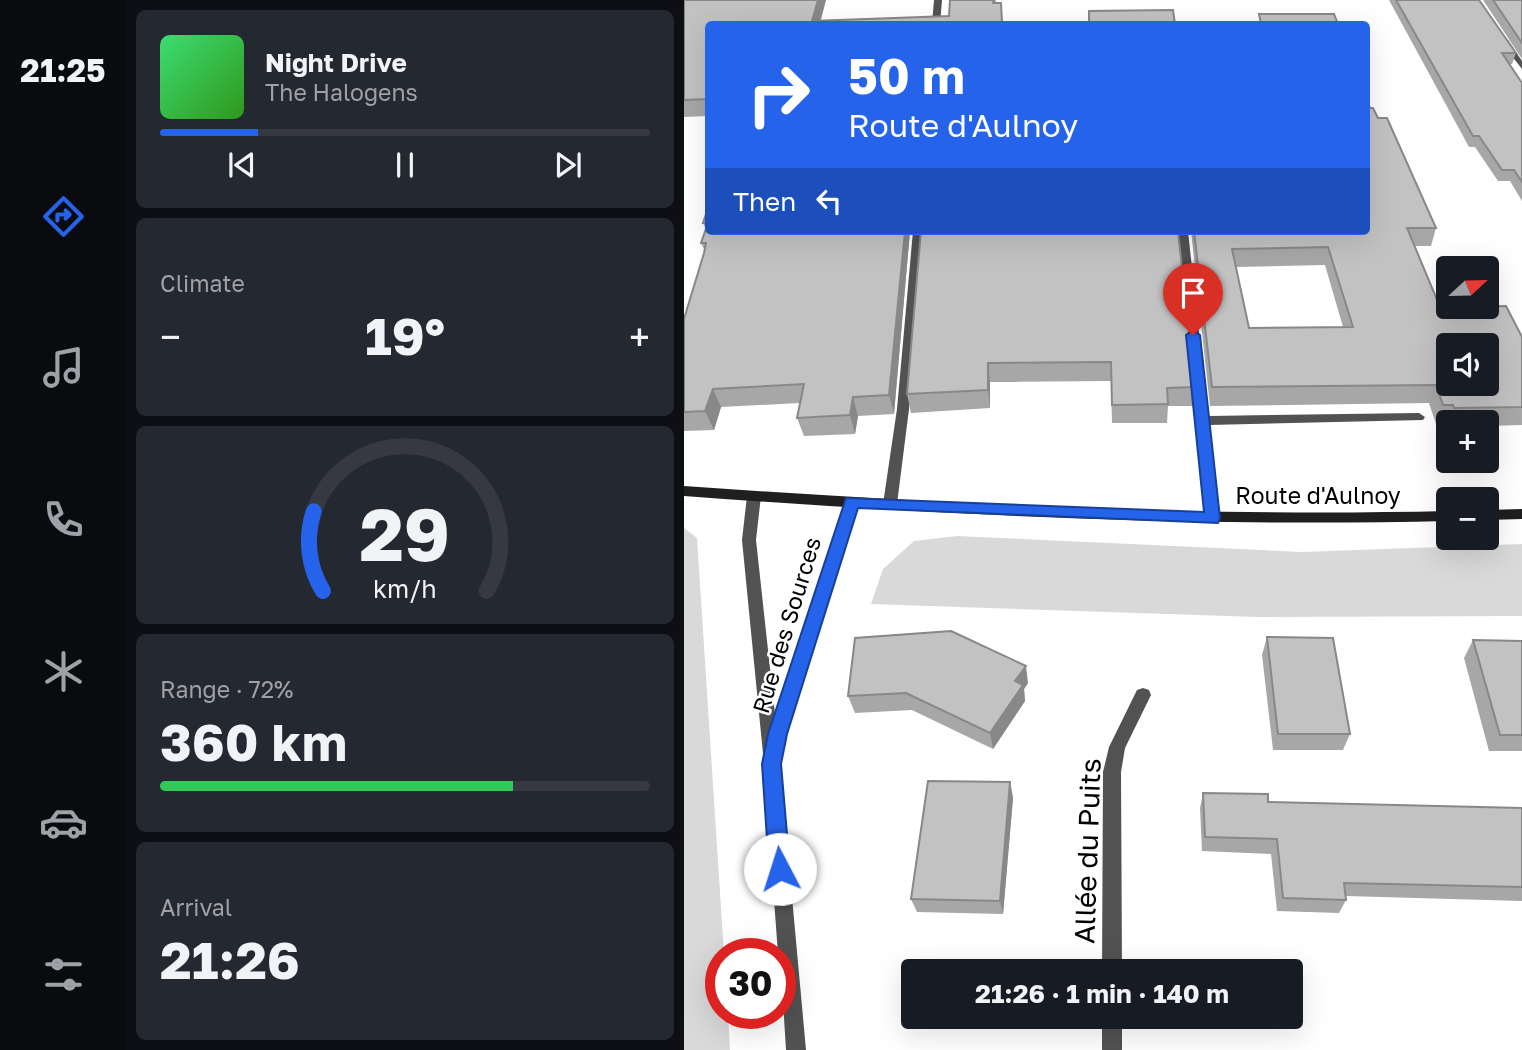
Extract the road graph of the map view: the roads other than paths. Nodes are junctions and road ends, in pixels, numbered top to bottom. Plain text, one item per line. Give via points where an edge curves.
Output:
1 (938, 0) edge
2 (936, 21) edge
3 (1499, 33) edge
4 (1522, 67) edge
5 (918, 235) edge
6 (1183, 235) edge
7 (1419, 417) dead end
8 (1203, 421) junction
9 (684, 491) edge
10 (754, 496) junction
11 (852, 502) junction
12 (890, 504) junction
13 (1522, 514) edge
14 (1499, 515) edge
15 (1436, 516) edge
16 (1212, 518) junction
17 (1143, 695) dead end
18 (772, 764) junction
19 (1112, 959) edge
20 (1112, 1029) edge
21 (796, 1050) edge
22 (1112, 1050) edge

1 - 2 street
3 - 4 street
5 - 12 street
6 - 8 street
7 - 8 street
8 - 16 street
9 - 10 street, Route d'Aulnoy
10 - 11 street, Route d'Aulnoy
10 - 18 street, Rue des Sources via 750,564
11 - 12 street, Route d'Aulnoy
11 - 18 street, Rue des Sources via 785,706
12 - 16 street, Route d'Aulnoy
13 - 14 street
15 - 16 street, Route d'Aulnoy
17 - 19 street, Allée du Puits via 1117,747 1112,772
18 - 21 street, Rue des Sources
20 - 22 street

